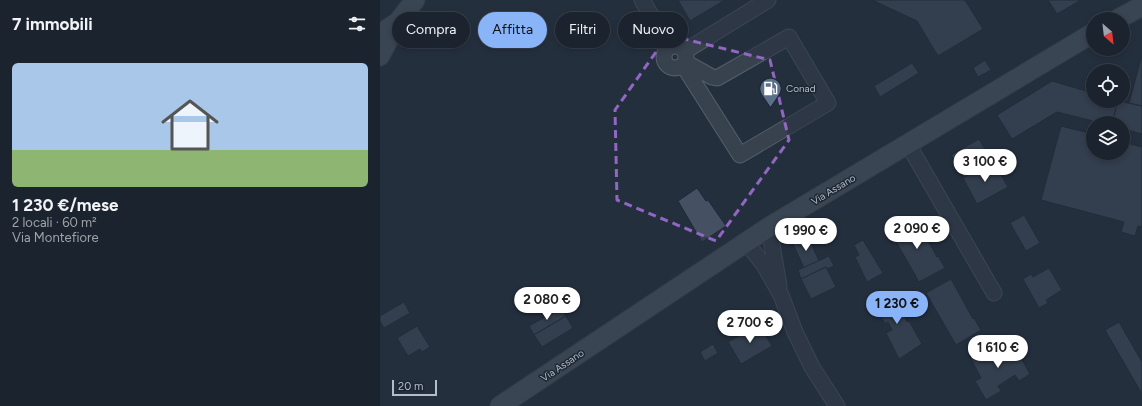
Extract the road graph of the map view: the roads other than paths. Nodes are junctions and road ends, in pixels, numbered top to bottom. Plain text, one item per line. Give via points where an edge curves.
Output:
1 (415, 0) edge
2 (642, 0) edge
3 (768, 0) edge
4 (1142, 6) edge
5 (406, 12) edge
6 (649, 12) edge
7 (1130, 12) edge
8 (392, 26) edge
9 (392, 33) edge
10 (380, 34) edge
11 (1086, 37) edge
12 (669, 48) edge
13 (678, 48) edge
14 (380, 56) edge
15 (684, 60) junction
16 (908, 144) junction
17 (769, 227) junction
18 (746, 242) junction
19 (994, 293) dead end
20 (781, 295) junction
21 (500, 406) edge
22 (837, 406) edge

1 - 5 main road
2 - 6 street
3 - 15 street
4 - 7 main road
8 - 10 main road
9 - 14 main road
11 - 16 main road, Via Assano
12 - 15 street via 664,56 666,63 676,68
13 - 15 street
15 - 15 street via 740,155 828,103 789,37 717,78 712,78
16 - 17 main road, Via Assano
16 - 19 street
17 - 18 main road, Via Assano
17 - 20 street
18 - 20 street via 764,265
18 - 21 main road, Via Assano
20 - 22 street via 812,367

